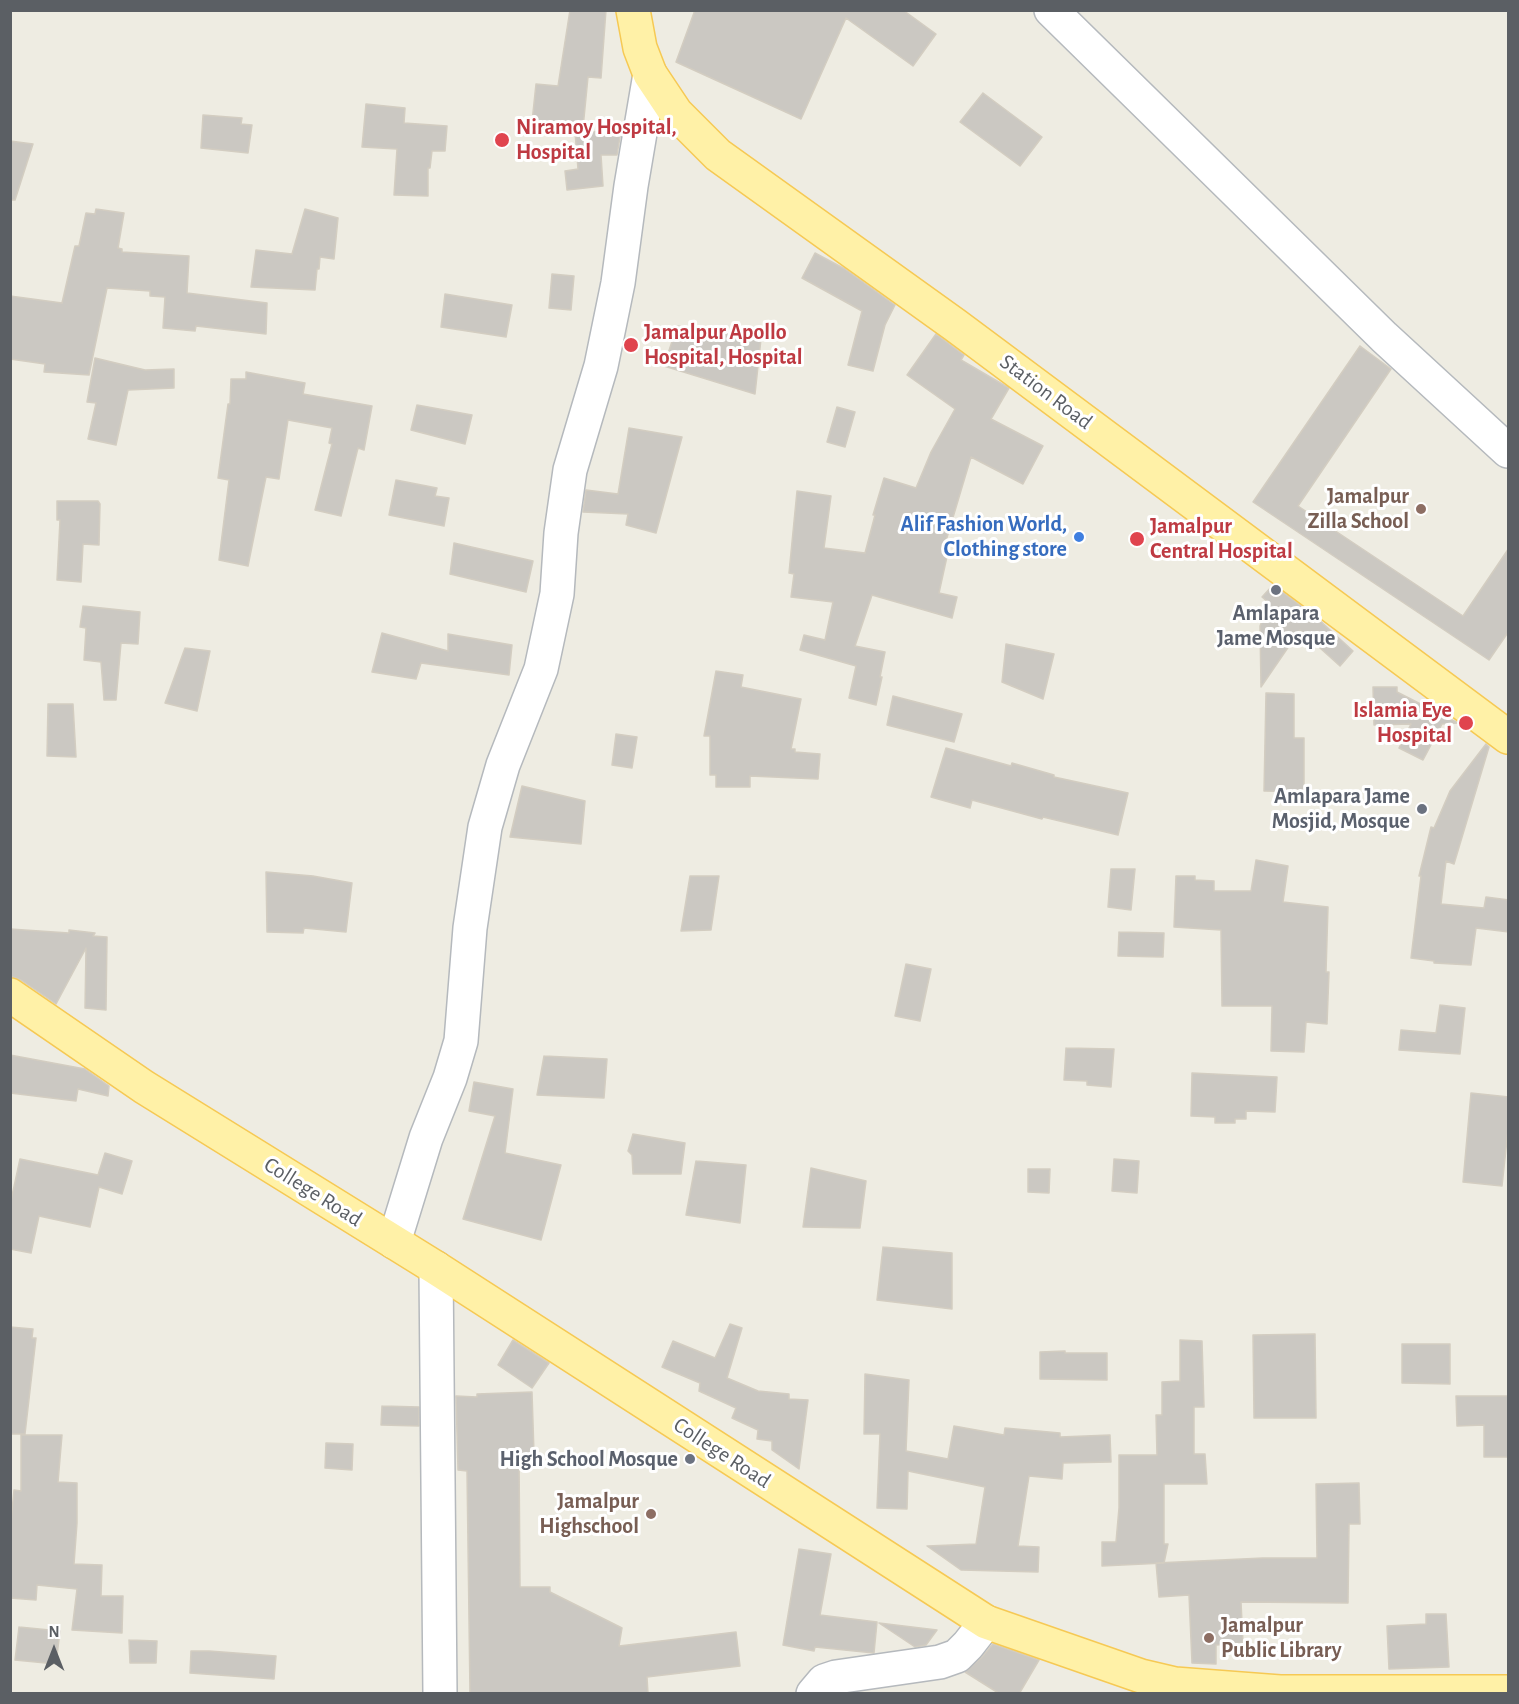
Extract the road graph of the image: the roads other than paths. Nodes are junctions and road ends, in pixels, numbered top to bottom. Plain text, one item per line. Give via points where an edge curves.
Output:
1 (633, 10) edge
2 (1051, 10) edge
3 (650, 74) junction
4 (1509, 451) edge
5 (1509, 737) edge
6 (10, 995) edge
7 (394, 1242) junction
8 (436, 1268) junction
9 (986, 1622) junction
10 (1509, 1692) edge
11 (440, 1694) edge
12 (813, 1694) edge

1 - 3 main road, Station Road
2 - 4 street via 1384,337
3 - 5 main road, Station Road via 676,113 718,155 956,325
3 - 7 street via 618,283 601,366 570,470 555,605 541,669 503,765 485,827 470,927 461,1041
6 - 7 main road, College Road via 144,1087
7 - 8 main road, College Road
8 - 9 main road, College Road
8 - 11 street
9 - 10 main road, College Road via 1175,1684 1280,1692
9 - 12 street via 957,1656 940,1662 836,1677 824,1682

